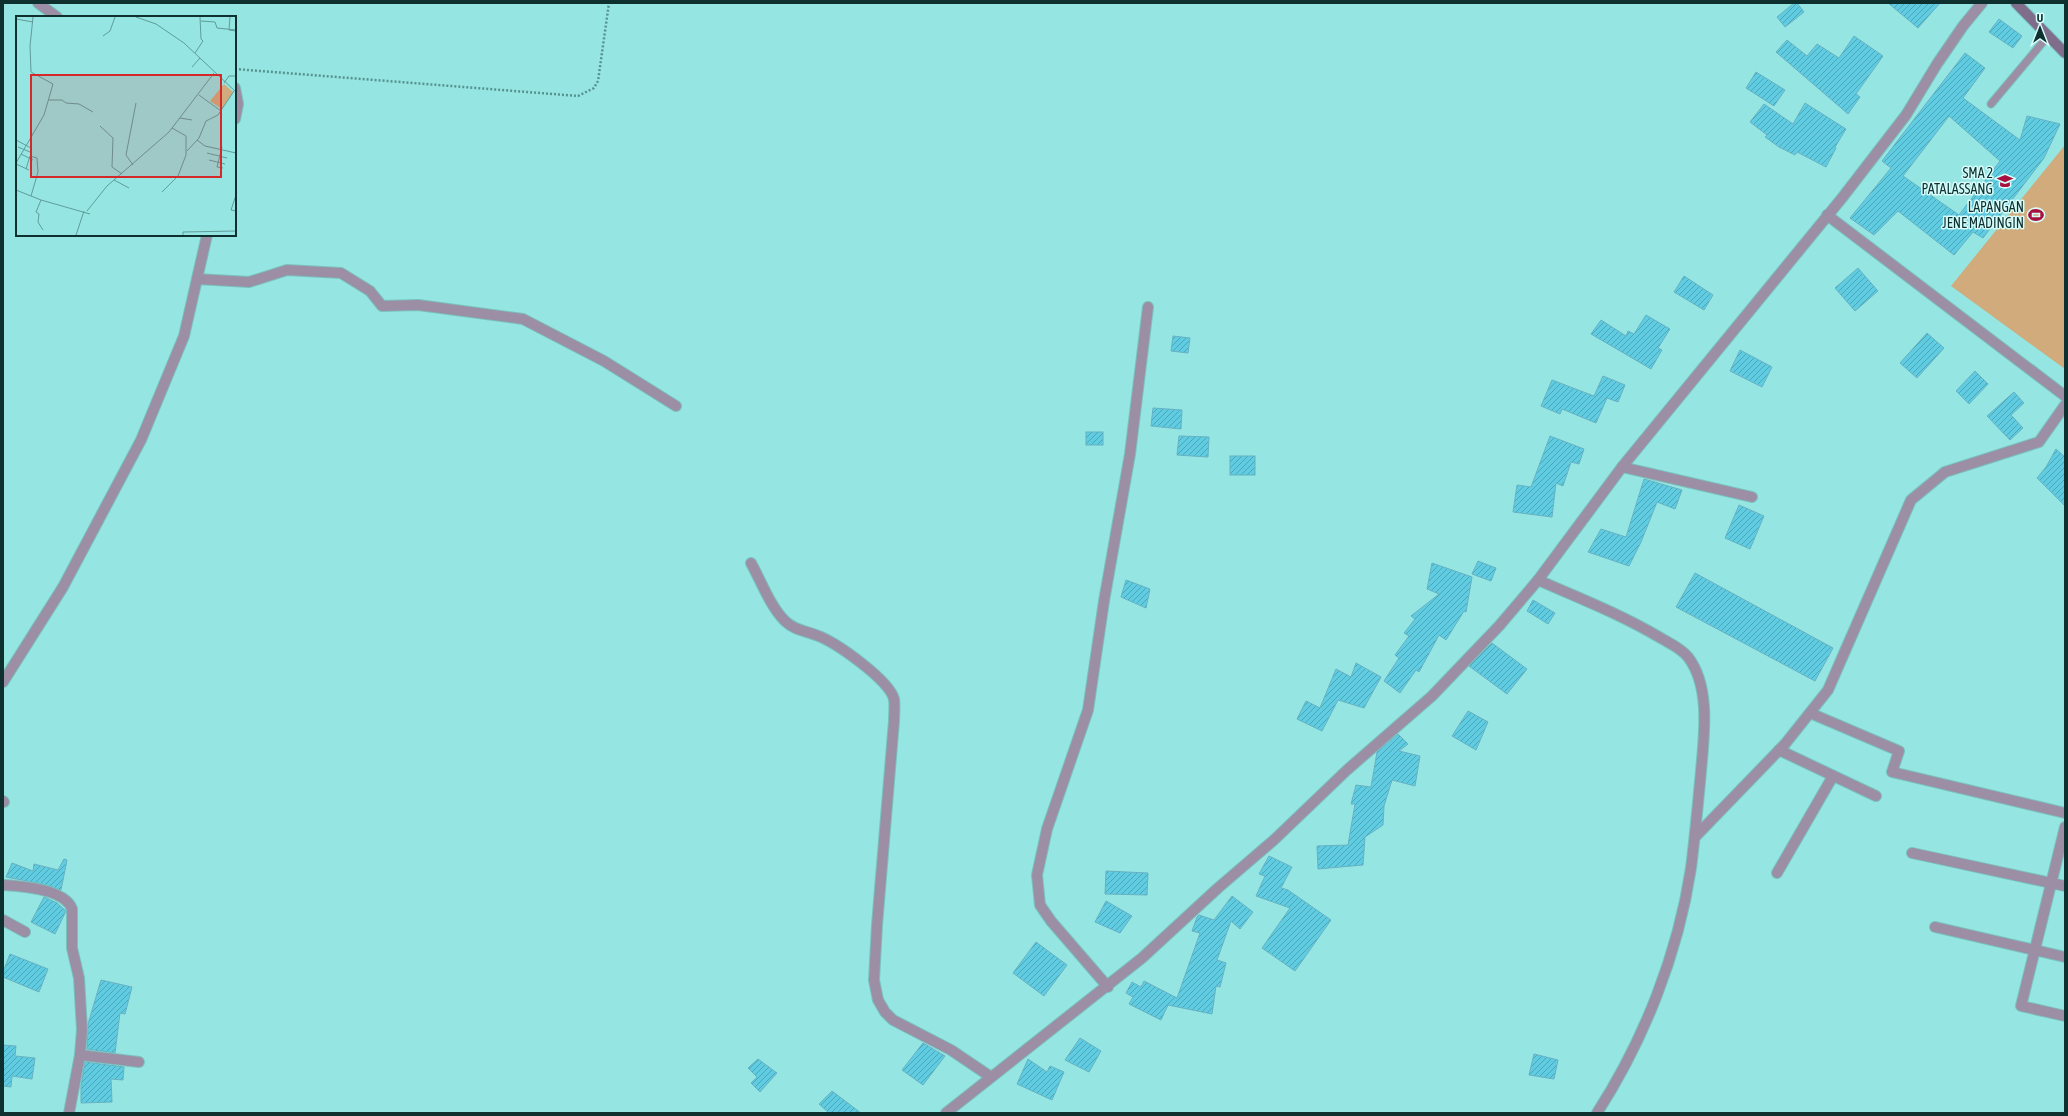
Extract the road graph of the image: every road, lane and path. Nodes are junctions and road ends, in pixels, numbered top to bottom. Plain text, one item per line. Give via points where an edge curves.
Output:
1 (38, 3) edge
2 (609, 3) edge
3 (1982, 3) edge
4 (2016, 3) edge
5 (56, 16) edge
6 (2048, 36) junction
7 (2065, 53) edge
8 (236, 69) edge
9 (236, 93) edge
10 (1992, 104) dead end
11 (236, 114) edge
12 (1827, 215) junction
13 (207, 236) edge
14 (197, 279) junction
15 (1148, 307) dead end
16 (2065, 396) edge
17 (2065, 405) edge
18 (676, 406) dead end
19 (1622, 467) junction
20 (1752, 497) dead end
21 (751, 562) dead end
22 (1538, 580) junction
23 (3, 682) edge
24 (1810, 713) junction
25 (1779, 750) junction
26 (1833, 776) junction
27 (1876, 796) dead end
28 (2065, 813) edge
29 (2065, 827) edge
30 (1694, 837) junction
31 (1912, 853) dead end
32 (1777, 873) dead end
33 (2051, 883) junction
34 (3, 885) edge
35 (2065, 886) edge
36 (3, 920) edge
37 (1935, 927) dead end
38 (25, 932) dead end
39 (2035, 949) junction
40 (2065, 957) edge
41 (1108, 986) junction
42 (2065, 1016) edge
43 (80, 1055) junction
44 (139, 1062) dead end
45 (991, 1077) junction
46 (69, 1113) edge
47 (946, 1113) edge
48 (1596, 1113) edge

1 - 5 street
2 - 8 path via 598,81 594,88 578,96
3 - 12 street via 1946,52 1906,115
4 - 6 street
6 - 7 street
6 - 10 lane
9 - 11 street
12 - 16 street
12 - 19 street
13 - 14 street
14 - 18 street via 249,282 287,270 341,273 370,291 382,306 418,305 523,319 604,361
14 - 23 street via 184,336 141,440 63,587
15 - 41 street via 1130,454 1104,601 1090,703 1047,829 1037,875 1040,905
17 - 24 street via 2039,442 1945,472 1911,500 1828,690
19 - 20 street
19 - 22 street
21 - 45 street via 784,620 798,630 821,637 840,649 881,680 890,690 894,699 894,713 877,925 874,980 878,1000 893,1020 951,1050
22 - 30 street via 1627,618 1682,651 1689,658 1704,702 1705,720
22 - 41 street via 1499,626 1432,696 1346,770 1275,839
24 - 25 street
24 - 28 street via 1899,751 1892,772
25 - 26 street
25 - 30 street
26 - 27 street
26 - 32 street
29 - 33 street
30 - 48 street via 1681,918 1661,983 1626,1065
31 - 33 street
33 - 35 street
33 - 39 street
34 - 43 street via 44,890 71,905 72,948 80,985
36 - 38 street
37 - 39 street
39 - 40 street
39 - 42 street via 2021,1006
41 - 45 street
43 - 44 street
43 - 46 street
45 - 47 street

